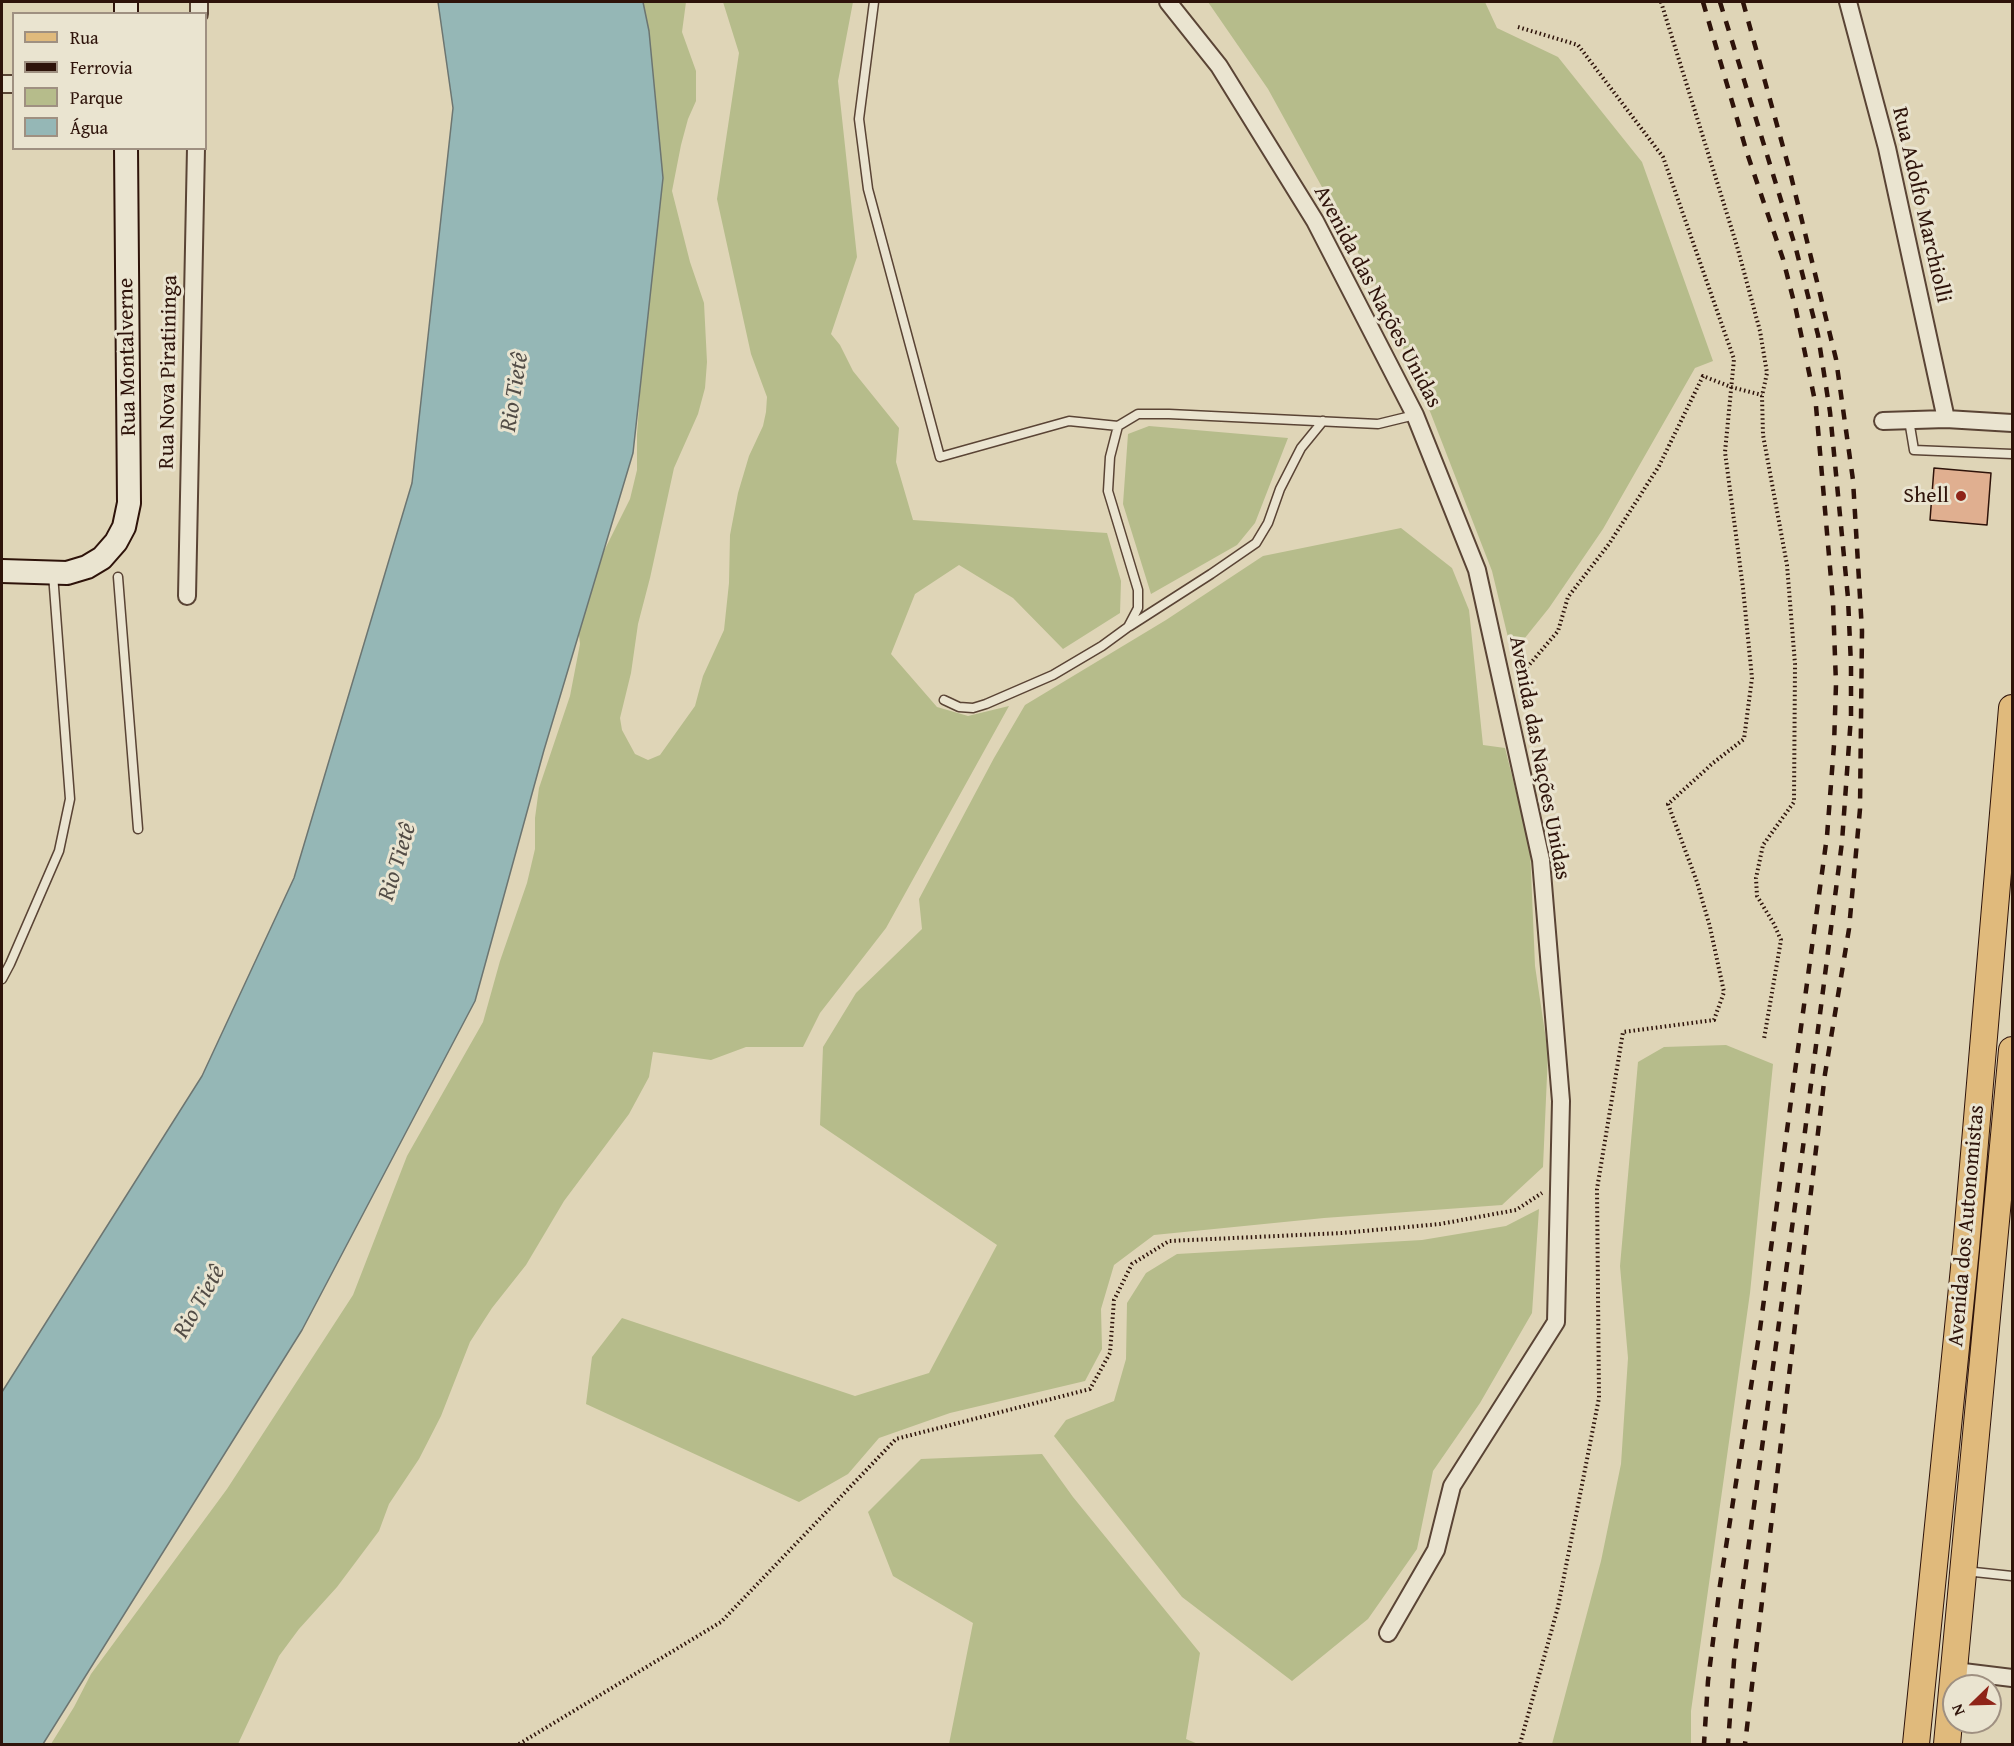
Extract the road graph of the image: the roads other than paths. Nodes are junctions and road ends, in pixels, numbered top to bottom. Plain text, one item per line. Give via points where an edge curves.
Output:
1 (874, 2) edge
2 (1168, 2) edge
3 (1848, 2) edge
4 (126, 150) edge
5 (196, 150) edge
6 (1415, 415) junction
7 (1946, 419) junction
8 (1909, 420) junction
9 (1323, 421) junction
10 (1883, 421) dead end
11 (2013, 423) edge
12 (1118, 426) junction
13 (2013, 454) edge
14 (2, 571) edge
15 (53, 573) junction
16 (118, 577) dead end
17 (187, 596) dead end
18 (1128, 627) junction
19 (944, 700) dead end
20 (2013, 708) edge
21 (138, 829) dead end
22 (2, 979) edge
23 (2013, 1050) edge
24 (1983, 1059) junction
25 (1964, 1571) junction
26 (2013, 1576) edge
27 (1928, 1632) junction
28 (1388, 1633) dead end
29 (1955, 1671) junction
30 (2013, 1678) edge
31 (1916, 1744) edge
32 (1947, 1744) edge

1 - 12 lane via 859,119 868,189 940,458 1069,421
2 - 6 street, Avenida das Nações Unidas via 1219,66 1315,221
3 - 7 street, Rua Adolfo Marchiolli via 1887,148
4 - 15 main road, Rua Montalverne via 129,503 124,526 102,558 87,567
5 - 17 street, Rua Nova Piratininga
6 - 9 lane via 1378,424
6 - 28 street, Avenida das Nações Unidas via 1478,570 1541,860 1561,1101 1556,1322 1452,1486 1436,1550
7 - 8 street
7 - 11 street
8 - 10 street
8 - 13 lane via 1914,450
9 - 12 lane via 1138,414
9 - 18 lane via 1301,448 1256,543
12 - 18 lane via 1110,457 1108,491 1138,590 1138,608
14 - 15 main road
15 - 22 lane via 70,799 59,851
16 - 21 lane
18 - 19 lane via 1053,675 986,704 959,707
20 - 24 main road, Avenida dos Autonomistas
23 - 24 street
23 - 25 main road, Avenida dos Autonomistas
24 - 27 main road, Avenida dos Autonomistas
25 - 26 lane
25 - 29 main road, Avenida dos Autonomistas
27 - 29 main road via 1935,1650
27 - 31 main road, Avenida dos Autonomistas
29 - 30 street
29 - 32 main road, Avenida dos Autonomistas

